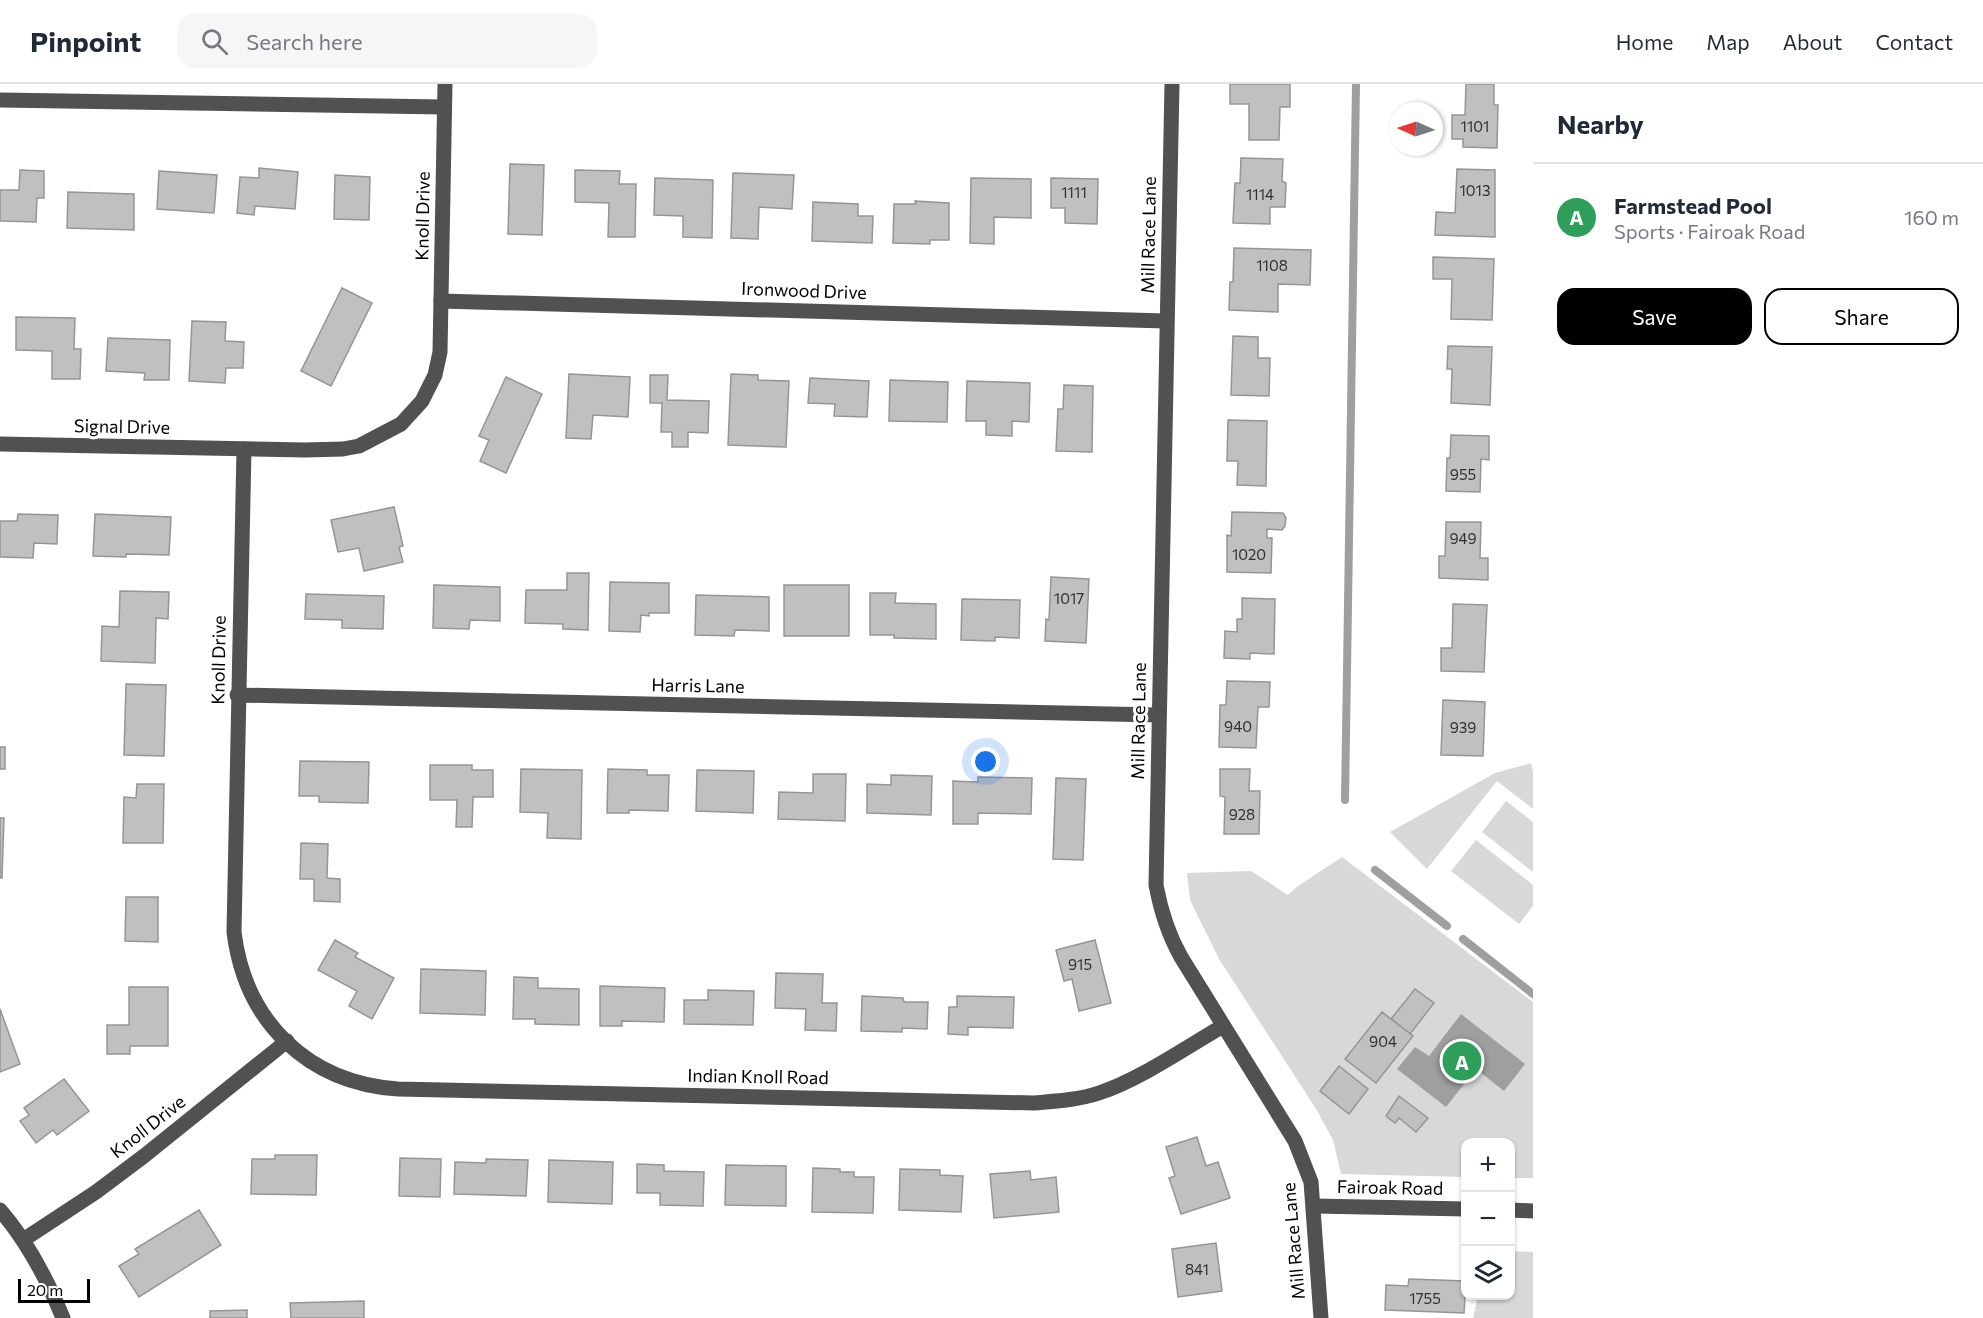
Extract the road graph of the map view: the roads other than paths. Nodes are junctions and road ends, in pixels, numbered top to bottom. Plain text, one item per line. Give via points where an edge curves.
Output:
1 (445, 84) edge
2 (1172, 84) edge
3 (0, 100) edge
4 (444, 107) junction
5 (441, 301) junction
6 (1166, 321) junction
7 (0, 444) edge
8 (244, 449) junction
9 (237, 695) junction
10 (1158, 715) junction
11 (1223, 1026) junction
12 (287, 1041) junction
13 (1314, 1206) junction
14 (1461, 1209) edge
15 (0, 1210) edge
16 (1515, 1210) edge
17 (1533, 1211) edge
18 (23, 1240) junction
19 (63, 1318) edge
20 (1320, 1318) edge

1 - 4 street, Knoll Drive
2 - 6 street, Mill Race Lane
3 - 4 street
4 - 5 street, Knoll Drive
5 - 6 street, Ironwood Drive
5 - 8 street, Knoll Drive via 440,352 435,375 422,401 401,424 359,446 343,449
6 - 10 street, Mill Race Lane
7 - 8 street, Signal Drive
8 - 9 street, Knoll Drive
9 - 10 street, Harris Lane
9 - 12 street, Knoll Drive via 236,947 258,1008
10 - 11 street, Mill Race Lane via 1156,885 1160,906 1169,936
11 - 12 street, Indian Knoll Road via 1124,1084 1098,1094 1034,1103 372,1088 323,1069
11 - 13 street, Mill Race Lane via 1295,1141 1311,1182
12 - 18 street, Knoll Drive via 144,1156
13 - 14 street, Fairoak Road
13 - 20 street, Mill Race Lane
15 - 18 street
16 - 17 street
18 - 19 street

